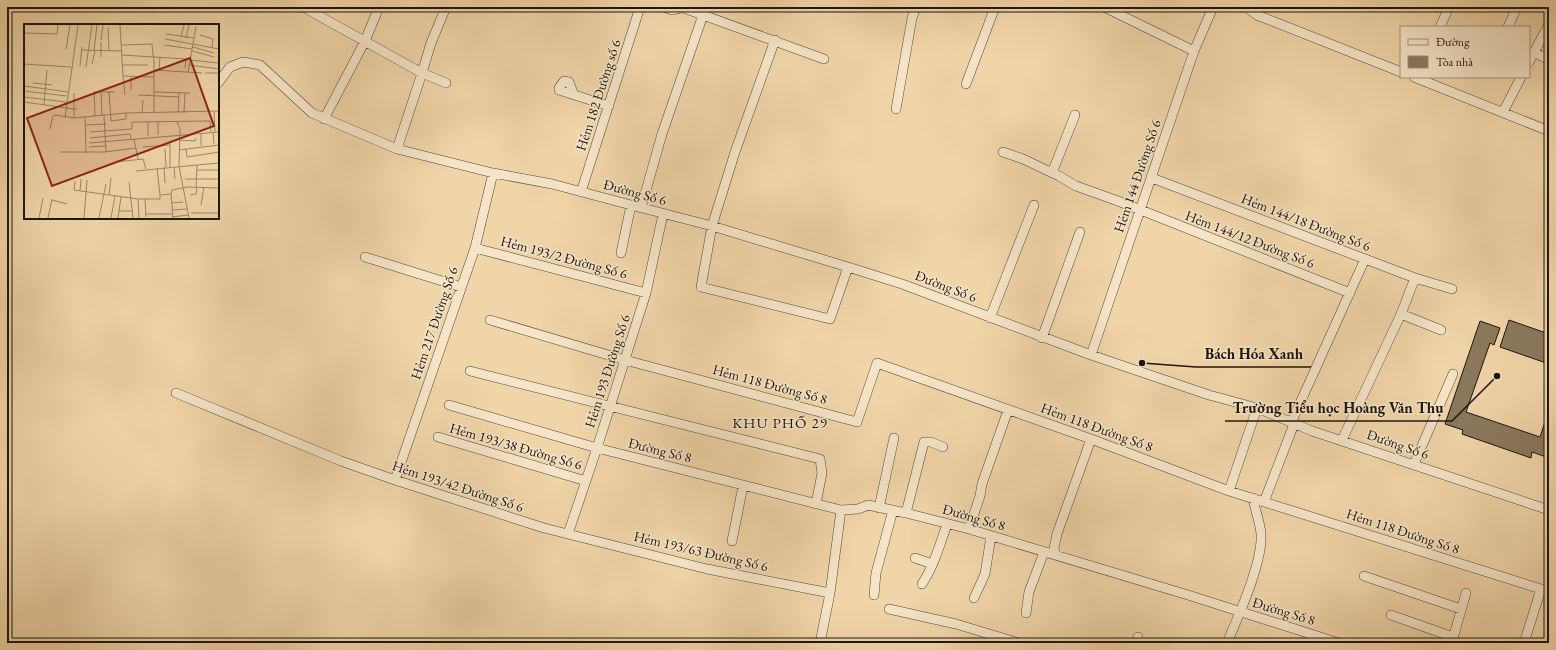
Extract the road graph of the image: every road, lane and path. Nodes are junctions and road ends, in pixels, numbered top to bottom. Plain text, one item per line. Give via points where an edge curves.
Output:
1 (303, 7) edge
2 (380, 7) edge
3 (446, 7) edge
4 (640, 7) edge
5 (664, 7) edge
6 (681, 7) edge
7 (916, 7) edge
8 (995, 7) edge
9 (1104, 7) edge
10 (1213, 7) edge
11 (1246, 7) edge
12 (1448, 7) edge
13 (1517, 7) edge
14 (1259, 11) edge
15 (703, 15) junction
16 (1549, 24) edge
17 (1440, 26) edge
18 (1508, 26) edge
19 (775, 40) junction
20 (365, 41) junction
21 (1194, 51) junction
22 (1534, 52) junction
23 (824, 59) dead end
24 (1530, 60) edge
25 (1549, 60) edge
26 (1400, 72) edge
27 (422, 73) junction
28 (1417, 78) edge
29 (1520, 78) edge
30 (219, 82) edge
31 (446, 83) dead end
32 (966, 84) dead end
33 (574, 95) dead end
34 (609, 106) junction
35 (896, 109) dead end
36 (1503, 112) junction
37 (1075, 115) dead end
38 (324, 119) junction
39 (1549, 131) edge
40 (398, 149) junction
41 (1003, 152) dead end
42 (493, 173) junction
43 (1052, 173) junction
44 (1152, 178) junction
45 (581, 192) junction
46 (631, 205) junction
47 (1034, 205) dead end
48 (642, 208) junction
49 (1141, 210) junction
50 (663, 214) junction
51 (712, 226) junction
52 (1080, 232) dead end
53 (475, 248) junction
54 (621, 254) dead end
55 (365, 257) dead end
56 (1365, 259) junction
57 (848, 267) junction
58 (1415, 278) junction
59 (461, 287) junction
60 (1452, 289) dead end
61 (646, 293) junction
62 (1350, 293) junction
63 (1401, 314) junction
64 (990, 318) junction
65 (490, 320) dead end
66 (1441, 330) dead end
67 (1042, 338) junction
68 (1091, 355) junction
69 (625, 360) junction
70 (470, 371) dead end
71 (1453, 374) dead end
72 (176, 393) dead end
73 (449, 405) dead end
74 (610, 406) junction
75 (1257, 408) junction
76 (1008, 410) junction
77 (1292, 423) junction
78 (438, 437) dead end
79 (894, 438) dead end
80 (1091, 439) junction
81 (1342, 440) junction
82 (943, 447) dead end
83 (597, 448) junction
84 (1414, 464) junction
85 (396, 480) junction
86 (586, 481) junction
87 (743, 486) junction
88 (1229, 491) junction
89 (1253, 498) junction
90 (1264, 502) junction
91 (816, 504) junction
92 (879, 508) junction
93 (841, 510) junction
94 (893, 510) junction
95 (1549, 510) edge
96 (906, 513) junction
97 (947, 524) junction
98 (968, 529) junction
99 (568, 534) junction
100 (992, 536) junction
101 (732, 541) dead end
102 (1044, 552) junction
103 (1055, 556) junction
104 (915, 558) dead end
105 (932, 564) junction
106 (1364, 576) dead end
107 (922, 584) dead end
108 (830, 593) junction
109 (1466, 593) dead end
110 (874, 595) dead end
111 (974, 598) dead end
112 (889, 609) dead end
113 (1461, 609) junction
114 (1240, 612) junction
115 (1026, 613) dead end
116 (1391, 614) dead end
117 (1452, 640) edge
118 (820, 643) edge
119 (1019, 643) edge
120 (1226, 643) edge
121 (1339, 643) edge
122 (1524, 643) edge

1 - 20 street
2 - 20 street
3 - 27 street via 430,43
4 - 34 street, Hẻm 182 Đường số 6
5 - 6 street via 672,10
6 - 15 street
7 - 35 street
8 - 32 street
9 - 21 street
10 - 21 street, Hẻm 144 Đường Số 6
11 - 14 street
12 - 17 street
13 - 18 street
14 - 26 street
15 - 19 street
15 - 48 street via 662,134
16 - 22 street
19 - 23 street
19 - 51 street
20 - 27 street
20 - 38 street
21 - 44 street, Hẻm 144 Đường Số 6
22 - 24 street
22 - 25 street
27 - 31 street
27 - 40 street
28 - 36 street
29 - 36 street
30 - 38 street, Đường Số 6 via 230,67 243,62 260,66 312,113
33 - 34 street
34 - 45 street, Hẻm 182 Đường số 6
36 - 39 street
37 - 43 street
38 - 40 street, Đường Số 6
40 - 42 street, Đường Số 6
41 - 43 street, Hẻm 144/12 Đường Số 6
42 - 45 street, Đường Số 6
42 - 53 street, Hẻm 217 Đường Số 6
43 - 49 street, Hẻm 144/12 Đường Số 6 via 1076,186
44 - 49 street, Hẻm 144 Đường Số 6
44 - 56 street, Hẻm 144/18 Đường Số 6
45 - 46 street, Đường Số 6
46 - 48 street, Đường Số 6
46 - 54 street
47 - 64 street
48 - 50 street, Đường Số 6
49 - 62 street, Hẻm 144/12 Đường Số 6
49 - 68 street, Hẻm 144 Đường Số 6
50 - 51 street, Đường Số 6
50 - 61 street, Hẻm 193 Đường Số 6
51 - 57 street, Đường Số 6
51 - 57 street via 701,287 830,319
52 - 67 street
53 - 59 street, Hẻm 217 Đường Số 6
53 - 61 street, Hẻm 193/2 Đường Số 6
55 - 59 street
56 - 58 street, Hẻm 144/18 Đường Số 6
56 - 62 street
57 - 64 street, Đường Số 6 via 902,284
58 - 60 street, Hẻm 144/18 Đường Số 6
58 - 63 street
59 - 85 street, Hẻm 217 Đường Số 6
61 - 69 street, Hẻm 193 Đường Số 6
62 - 77 street
63 - 66 street
63 - 81 street
64 - 67 street, Đường Số 6
65 - 69 street
67 - 68 street, Đường Số 6
68 - 75 street, Đường Số 6
69 - 74 street, Hẻm 193 Đường Số 6
69 - 76 street, Hẻm 118 Đường Số 8 via 857,422 877,363
70 - 74 street
71 - 84 street
72 - 85 street, Hẻm 193/42 Đường Số 6 via 341,461
73 - 83 street, Đường Số 8
74 - 83 street, Hẻm 193 Đường Số 6
74 - 91 street via 820,459 822,473
75 - 77 street, Đường Số 6
75 - 88 street
76 - 80 street, Hẻm 118 Đường Số 8
76 - 98 street
77 - 81 street, Đường Số 6
77 - 90 street
78 - 86 street, Hẻm 193/38 Đường Số 6
79 - 92 street
80 - 88 street, Hẻm 118 Đường Số 8
80 - 103 street via 1057,534
81 - 84 street, Đường Số 6
82 - 96 street via 924,442
83 - 86 street, Hẻm 193 Đường Số 6
83 - 87 street, Đường Số 8
84 - 95 street, Đường Số 6
85 - 99 street, Hẻm 193/42 Đường Số 6
86 - 99 street, Hẻm 193 Đường Số 6
87 - 91 street, Đường Số 8
87 - 101 street
88 - 89 street, Hẻm 118 Đường Số 8
89 - 90 street, Hẻm 118 Đường Số 8
89 - 114 street via 1261,534 1260,551
90 - 122 street, Hẻm 118 Đường Số 8 via 1541,589
91 - 93 street, Đường Số 8
92 - 93 street, Đường Số 8 via 868,505 858,509
92 - 94 street, Đường Số 8
93 - 108 street
94 - 96 street, Đường Số 8
94 - 110 street via 876,573
96 - 97 street, Đường Số 8
97 - 98 street, Đường Số 8
97 - 105 street
98 - 100 street, Đường Số 8
99 - 108 street, Hẻm 193/63 Đường Số 6 via 707,569
100 - 102 street, Đường Số 8
100 - 111 street via 985,574
102 - 103 street, Đường Số 8
102 - 115 street via 1029,592
103 - 114 street, Đường Số 8
104 - 105 street
105 - 107 street
106 - 113 street
108 - 118 street
109 - 113 street
112 - 119 street via 956,624
113 - 117 street
114 - 120 street
114 - 121 street, Đường Số 8
116 - 117 street

